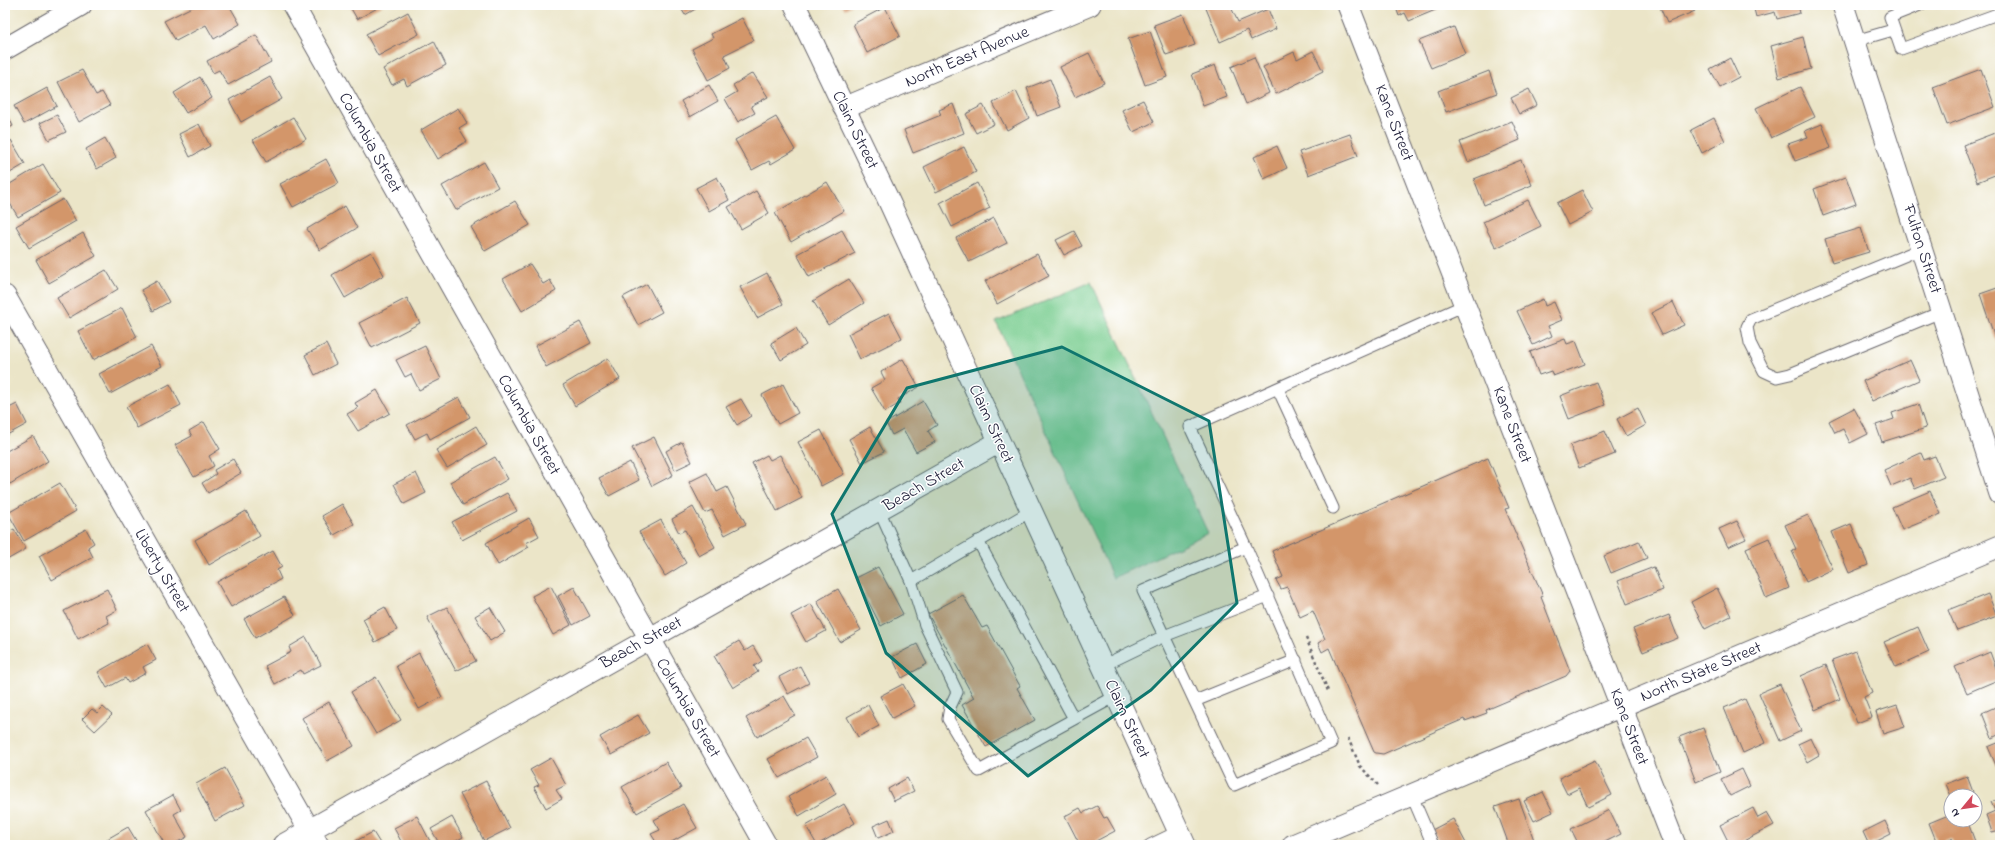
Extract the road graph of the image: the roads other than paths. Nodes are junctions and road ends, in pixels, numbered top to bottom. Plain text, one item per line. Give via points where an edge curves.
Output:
1 (81, 5) edge
2 (293, 5) edge
3 (795, 5) edge
4 (1090, 5) edge
5 (1348, 5) edge
6 (1843, 5) edge
7 (1920, 5) edge
8 (2000, 13) edge
9 (1893, 30) junction
10 (1855, 41) junction
11 (5, 49) edge
12 (844, 108) junction
13 (1922, 249) junction
14 (6, 299) edge
15 (1465, 305) junction
16 (1942, 312) junction
17 (1278, 389) junction
18 (999, 442) junction
19 (2000, 494) edge
20 (1333, 508) dead end
21 (878, 510) junction
22 (1031, 510) junction
23 (978, 541) junction
24 (2000, 546) edge
25 (1246, 547) junction
26 (911, 580) junction
27 (1268, 596) junction
28 (1164, 636) junction
29 (649, 639) junction
30 (1296, 660) junction
31 (1102, 666) junction
32 (1116, 696) junction
33 (1195, 702) junction
34 (1621, 705) junction
35 (1074, 719) junction
36 (1412, 796) junction
37 (314, 838) edge
38 (1182, 838) edge
39 (283, 845) edge
40 (766, 845) edge
41 (1150, 845) edge
42 (1293, 845) edge
43 (1433, 845) edge
44 (1675, 845) edge

1 - 11 street
2 - 29 street, Columbia Street
3 - 12 street, Claim Street
4 - 12 street, North East Avenue
5 - 15 street, Kane Street
6 - 10 street, Fulton Street
7 - 9 lane via 1890,17
8 - 9 lane via 1901,49
9 - 10 lane
10 - 13 street, Fulton Street
12 - 18 street, Claim Street
13 - 16 street, Fulton Street
13 - 16 lane via 1751,319 1747,327 1750,343 1764,371 1777,377
14 - 37 street, Liberty Street
15 - 17 lane
15 - 34 street, Kane Street
16 - 19 street, Fulton Street
17 - 20 lane
17 - 25 lane via 1190,427
18 - 21 street, Beach Street
18 - 22 street, Claim Street
21 - 26 lane
21 - 29 street, Beach Street
22 - 23 lane
22 - 31 street, Claim Street
23 - 26 lane
23 - 35 lane
24 - 34 street, North State Street
25 - 27 lane
25 - 28 lane via 1143,591
26 - 35 lane via 925,625 957,692 950,706 948,719 979,771
27 - 28 lane
27 - 30 lane
28 - 31 lane
28 - 33 lane
29 - 37 street, Beach Street
29 - 40 street, Columbia Street
30 - 33 lane
30 - 33 lane via 1331,743 1234,785
31 - 32 street, Claim Street
32 - 35 lane
32 - 38 street, Claim Street
34 - 36 street, North State Street
34 - 44 street, Kane Street
36 - 42 street, North State Street
36 - 43 lane
37 - 39 street, Beach Street
38 - 41 lane

